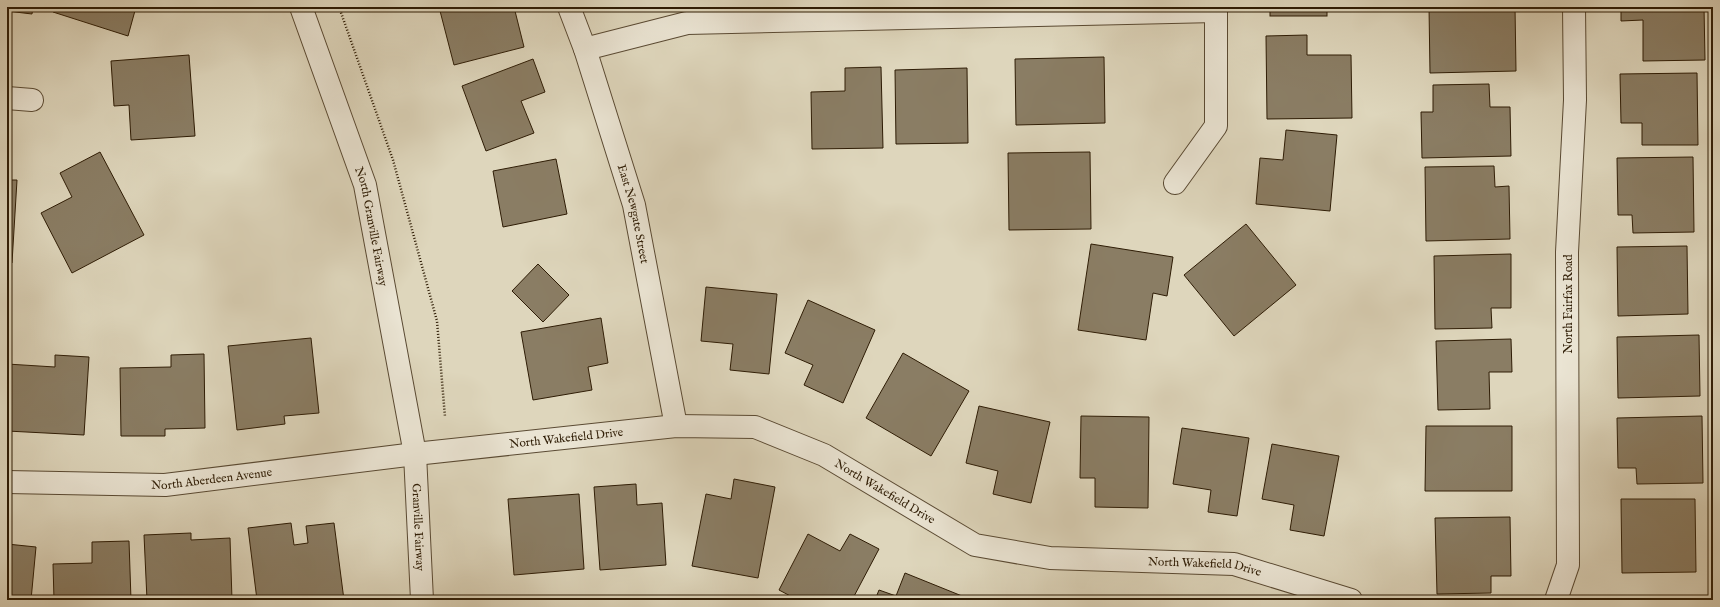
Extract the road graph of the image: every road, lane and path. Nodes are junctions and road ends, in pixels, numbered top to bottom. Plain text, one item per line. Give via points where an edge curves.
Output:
1 (301, 7) edge
2 (339, 7) edge
3 (569, 7) edge
4 (1574, 7) edge
5 (1216, 9) edge
6 (585, 49) junction
7 (7, 98) edge
8 (32, 100) dead end
9 (1175, 183) dead end
10 (444, 417) dead end
11 (676, 426) junction
12 (415, 454) junction
13 (7, 482) edge
14 (422, 600) edge
15 (1351, 600) edge
16 (1556, 600) edge

1 - 12 street, North Granville Fairway via 366,185
2 - 10 path via 393,160 437,321
3 - 6 street, East Newgate Street
4 - 16 street, North Fairfax Road via 1575,100 1568,252 1568,565
5 - 6 street via 687,23
5 - 9 street via 1216,126
6 - 11 street, East Newgate Street via 634,206
7 - 8 street
11 - 12 street, North Wakefield Drive
11 - 15 street, North Wakefield Drive via 755,427 824,455 974,545 1050,558 1234,564
12 - 13 street, North Aberdeen Avenue via 165,485
12 - 14 street, Granville Fairway

